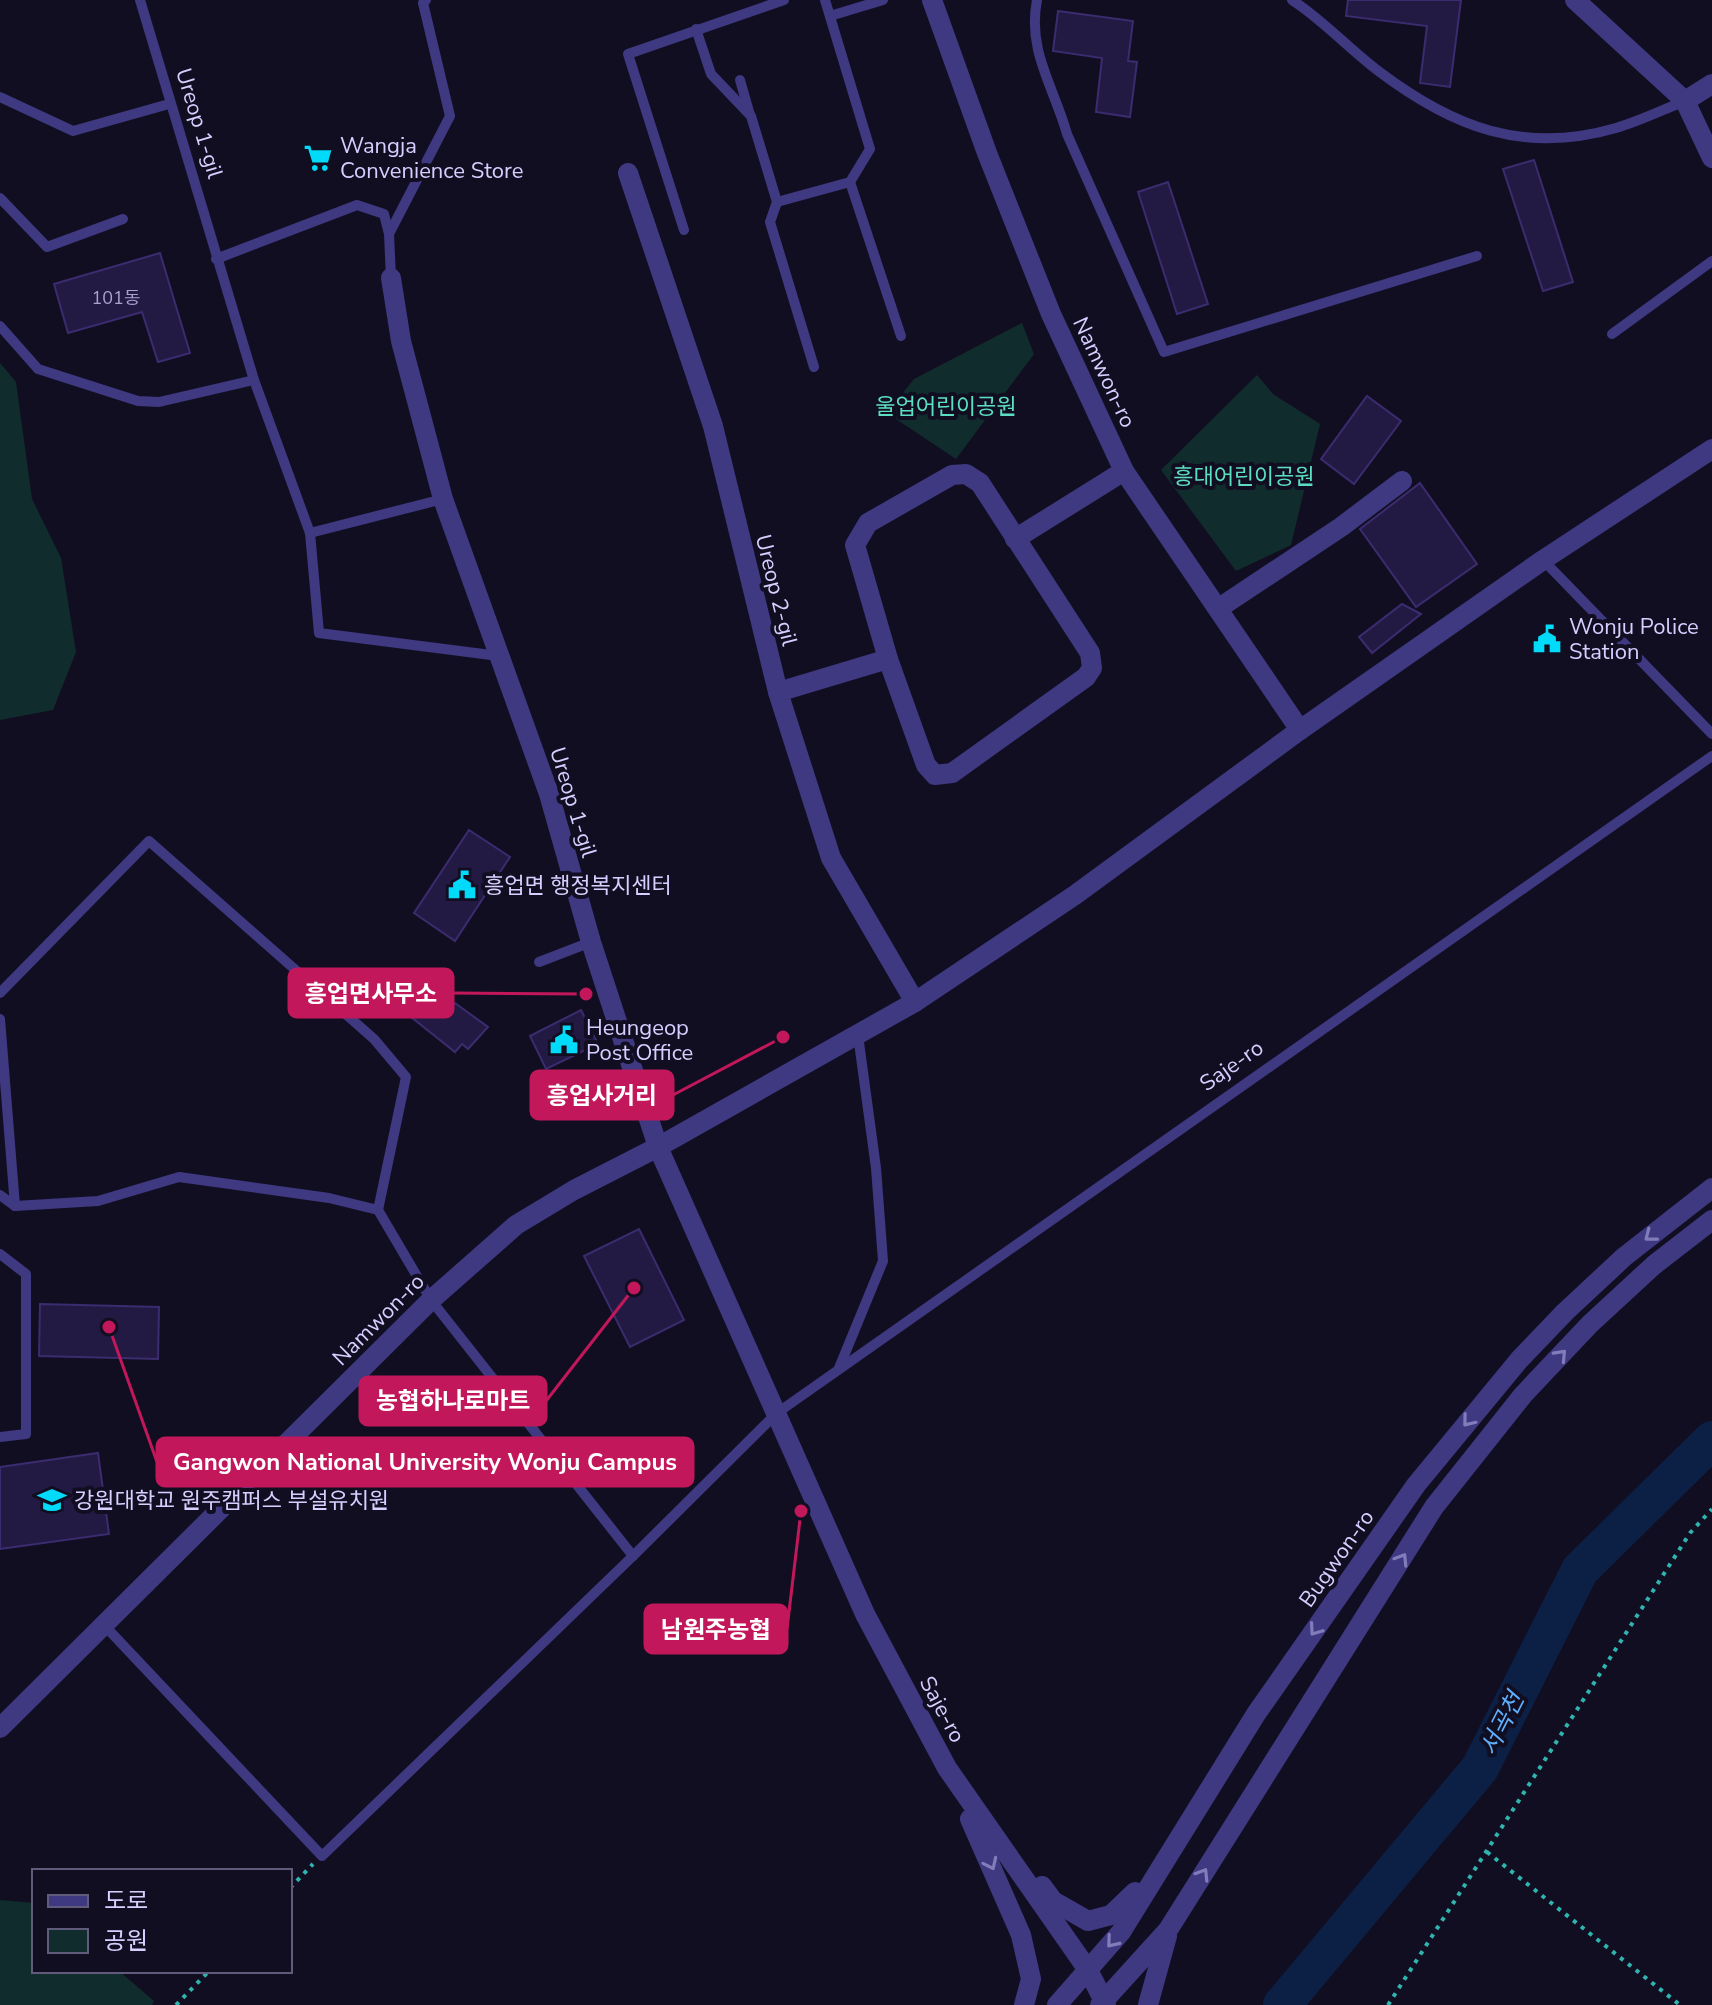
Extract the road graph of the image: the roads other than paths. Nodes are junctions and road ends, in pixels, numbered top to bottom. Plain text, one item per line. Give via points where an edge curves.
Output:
1 (140, 0) edge
2 (426, 0) edge
3 (784, 0) edge
4 (825, 0) edge
5 (883, 0) edge
6 (932, 0) edge
7 (1037, 0) edge
8 (1292, 0) edge
9 (1575, 0) edge
10 (830, 16) junction
11 (696, 29) junction
12 (740, 80) dead end
13 (1712, 84) edge
14 (0, 97) edge
15 (1685, 101) junction
16 (169, 104) junction
17 (751, 116) junction
18 (1712, 158) edge
19 (628, 173) dead end
20 (850, 182) junction
21 (0, 198) edge
22 (777, 202) junction
23 (123, 219) dead end
24 (684, 230) dead end
25 (389, 234) junction
26 (1477, 256) dead end
27 (216, 259) junction
28 (1712, 261) edge
29 (391, 278) joint
30 (0, 326) edge
31 (1612, 334) dead end
32 (901, 336) dead end
33 (814, 367) dead end
34 (254, 380) junction
35 (1712, 449) edge
36 (1124, 471) junction
37 (1402, 481) dead end
38 (443, 499) junction
39 (310, 533) junction
40 (1015, 539) junction
41 (1543, 560) junction
42 (1219, 608) junction
43 (499, 656) junction
44 (888, 659) junction
45 (778, 692) junction
46 (1300, 730) junction
47 (1712, 734) edge
48 (1712, 756) edge
49 (591, 942) junction
50 (539, 962) dead end
51 (0, 993) edge
52 (915, 1002) junction
53 (0, 1019) edge
54 (858, 1035) junction
55 (658, 1147) junction
56 (1712, 1188) edge
57 (0, 1195) edge
58 (15, 1206) junction
59 (378, 1210) junction
60 (1712, 1220) edge
61 (0, 1254) edge
62 (431, 1300) junction
63 (839, 1370) junction
64 (777, 1413) junction
65 (0, 1437) edge
66 (633, 1556) junction
67 (104, 1625) junction
68 (0, 1728) edge
69 (947, 1768) junction
70 (1196, 1810) junction
71 (1168, 1930) junction
72 (1088, 1970) junction
73 (1103, 2004) edge
74 (1024, 2005) edge
75 (1057, 2005) edge
76 (1148, 2005) edge

1 - 16 lane, Ureop 1-gil
2 - 25 lane, Ureop 1-gil via 450,116
3 - 11 lane
4 - 10 lane
5 - 10 lane
6 - 36 street, Namwon-ro via 1051,314
7 - 26 lane via 1038,61 1164,352
8 - 15 lane via 1379,71 1453,120 1495,135 1568,138 1618,128
9 - 15 street
10 - 20 lane via 870,149
11 - 17 lane via 711,74
11 - 24 lane via 628,54
12 - 17 lane
13 - 15 street
14 - 16 lane via 73,131
15 - 18 street
16 - 27 lane, Ureop 1-gil
17 - 22 lane
19 - 45 street, Ureop 2-gil via 713,426
20 - 22 lane
20 - 32 lane
21 - 23 lane via 47,247
22 - 33 lane via 770,222
25 - 27 lane via 384,214 357,205
25 - 29 lane, Ureop 1-gil
27 - 34 lane, Ureop 1-gil
28 - 31 lane
29 - 38 street, Ureop 1-gil via 401,341
30 - 34 lane via 38,369 138,401 159,402
34 - 39 lane, Ureop 1-gil
35 - 41 street, Namwon-ro
36 - 40 street
36 - 42 street, Namwon-ro
37 - 42 street
38 - 39 lane
38 - 43 street, Ureop 1-gil
39 - 43 lane, Ureop 1-gil via 319,633
40 - 44 street via 980,483 966,474 952,475 868,523 855,545
40 - 44 street via 1090,653 1092,668 1086,677 952,773 935,775 926,765
41 - 46 street, Namwon-ro
41 - 47 lane
42 - 46 street, Namwon-ro
43 - 49 street, Ureop 1-gil via 549,794
44 - 45 street
45 - 52 street, Ureop 2-gil via 831,858
46 - 52 street, Namwon-ro via 1075,895
48 - 63 lane, Saje-ro
49 - 50 lane
49 - 55 street, Ureop 1-gil
51 - 59 lane via 149,841 374,1039 406,1077
52 - 54 street, Namwon-ro
53 - 58 lane
54 - 55 street, Namwon-ro
54 - 63 lane via 883,1261
55 - 62 street, Namwon-ro via 516,1225
55 - 64 street, Saje-ro
56 -> 70 street, Bugwon-ro via 1624,1257 1500,1382 1416,1485 1256,1714
57 - 58 lane
58 - 59 lane via 98,1201 179,1177
59 - 62 lane
71 -> 60 street via 1434,1507 1523,1395 1590,1324
61 - 65 lane via 26,1274 26,1434
62 - 66 lane
62 - 67 street, Namwon-ro
63 - 64 lane, Saje-ro
64 - 66 lane
64 - 69 street, Saje-ro via 865,1614
66 - 67 lane via 322,1856
67 - 68 street, Namwon-ro
69 - 70 street via 1053,1901 1088,1921 1111,1915 1128,1902
69 - 72 street, Saje-ro
69 -> 74 street via 1021,1935 1031,1979
70 -> 72 street, Bugwon-ro via 1121,1932
71 - 73 street
71 - 76 street
72 - 73 street, Saje-ro
72 - 75 street, Bugwon-ro

